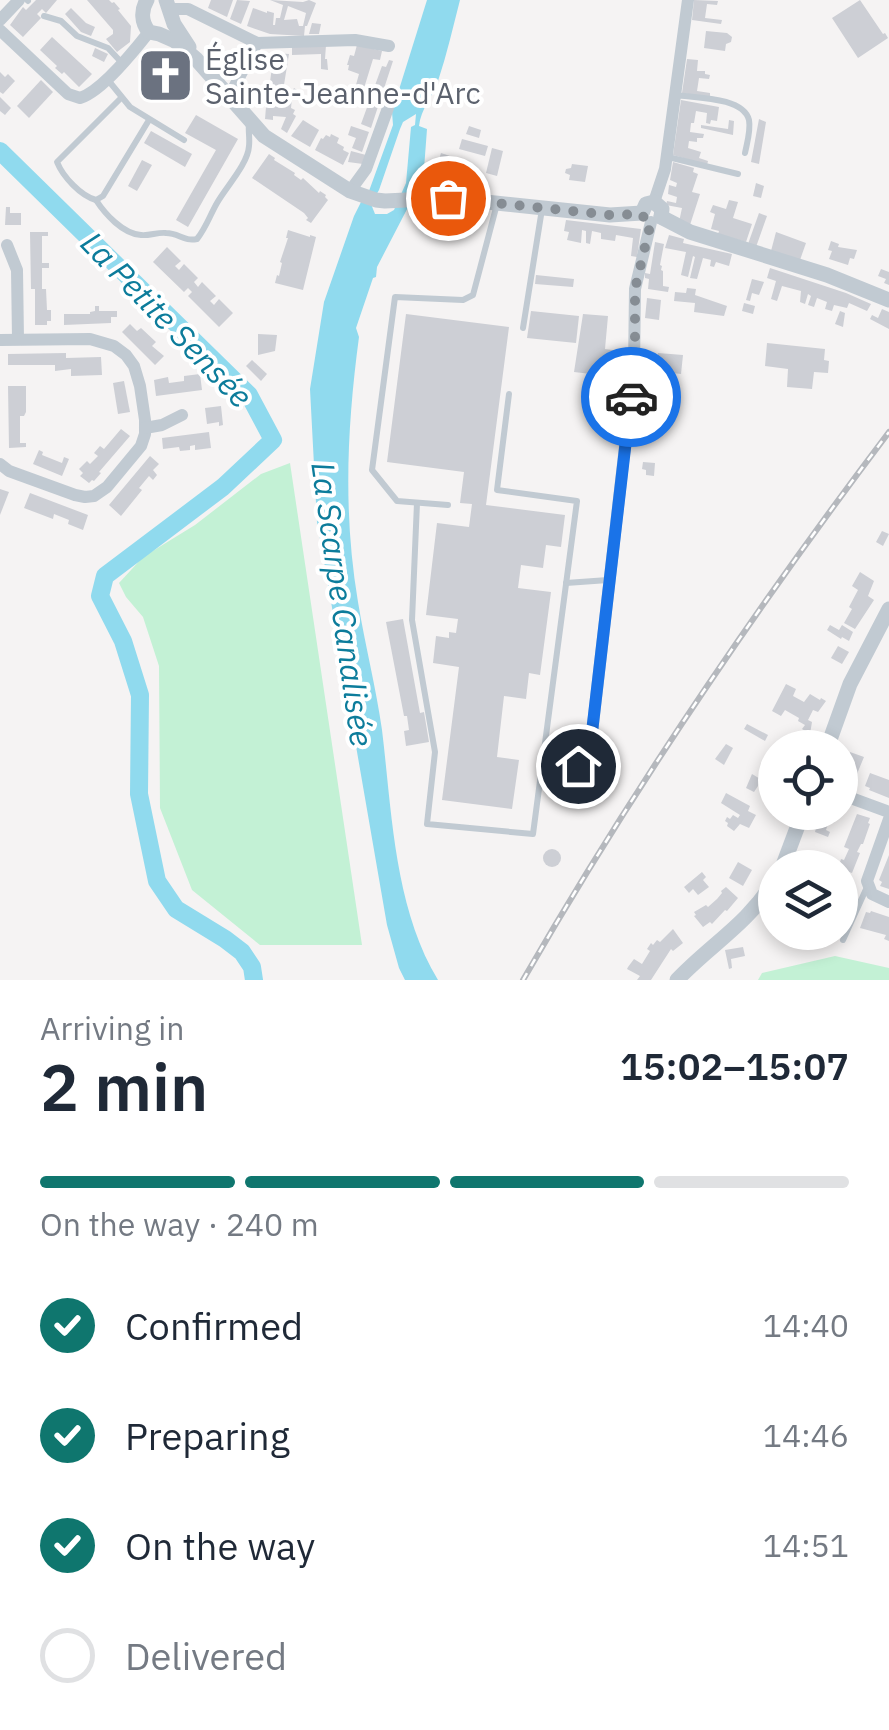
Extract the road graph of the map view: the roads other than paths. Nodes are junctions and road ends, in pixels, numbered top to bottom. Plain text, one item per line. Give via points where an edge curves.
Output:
1 (19, 0) edge
2 (688, 0) edge
3 (142, 3) edge
4 (169, 8) edge
5 (44, 16) dead end
6 (0, 20) edge
7 (0, 30) edge
8 (154, 33) junction
9 (257, 43) junction
10 (389, 46) dead end
11 (196, 59) junction
12 (122, 62) junction
13 (106, 78) junction
14 (675, 95) junction
15 (229, 96) junction
16 (121, 98) junction
17 (388, 108) dead end
18 (149, 120) junction
19 (249, 120) junction
20 (184, 140) dead end
21 (745, 152) dead end
22 (667, 156) junction
23 (738, 174) dead end
24 (354, 192) junction
25 (96, 200) junction
26 (498, 203) junction
27 (542, 208) junction
28 (652, 214) junction
29 (7, 246) dead end
30 (889, 300) edge
31 (523, 328) dead end
32 (18, 339) junction
33 (0, 340) edge
34 (508, 394) dead end
35 (182, 415) dead end
36 (145, 428) junction
37 (0, 464) edge
38 (416, 503) junction
39 (448, 505) dead end
40 (608, 580) junction
41 (566, 583) junction
42 (889, 609) edge
43 (834, 730) edge
44 (578, 766) dead end
45 (858, 802) edge
46 (889, 816) edge
47 (867, 886) junction
48 (858, 901) edge
49 (889, 902) edge
50 (758, 904) edge
51 (676, 980) edge

1 - 6 street
2 - 14 street
3 - 8 street via 144,24
4 - 8 street via 169,26
4 - 9 street via 188,9
4 - 11 street
5 - 12 lane
7 - 13 street via 71,96 84,97
8 - 11 street
8 - 12 street
9 - 10 street via 355,40
9 - 15 street
11 - 15 street
12 - 13 street
13 - 16 lane
14 - 21 lane via 742,109 749,122
14 - 22 street
15 - 19 street
16 - 18 lane
16 - 25 lane via 58,162
17 - 24 street
18 - 20 lane
18 - 25 lane
19 - 24 street
19 - 25 lane via 250,147 198,239 130,234
22 - 23 lane
22 - 28 street
24 - 26 street via 382,201
26 - 27 street
26 - 38 lane via 472,295 395,297 372,470 398,501
27 - 28 street
27 - 31 lane
28 - 30 street
28 - 40 street via 635,289 634,368
29 - 32 street via 17,270
32 - 33 street
32 - 36 street via 96,339 120,350 136,372
34 - 41 lane via 497,490 577,500
35 - 36 street
36 - 37 street via 138,450 90,497
38 - 39 lane
38 - 41 lane via 412,620 434,752 428,824 533,834
40 - 41 lane
40 - 44 street via 591,739
42 - 43 street
45 - 46 street
46 - 47 street
47 - 48 lane
47 - 49 street
50 - 51 street

